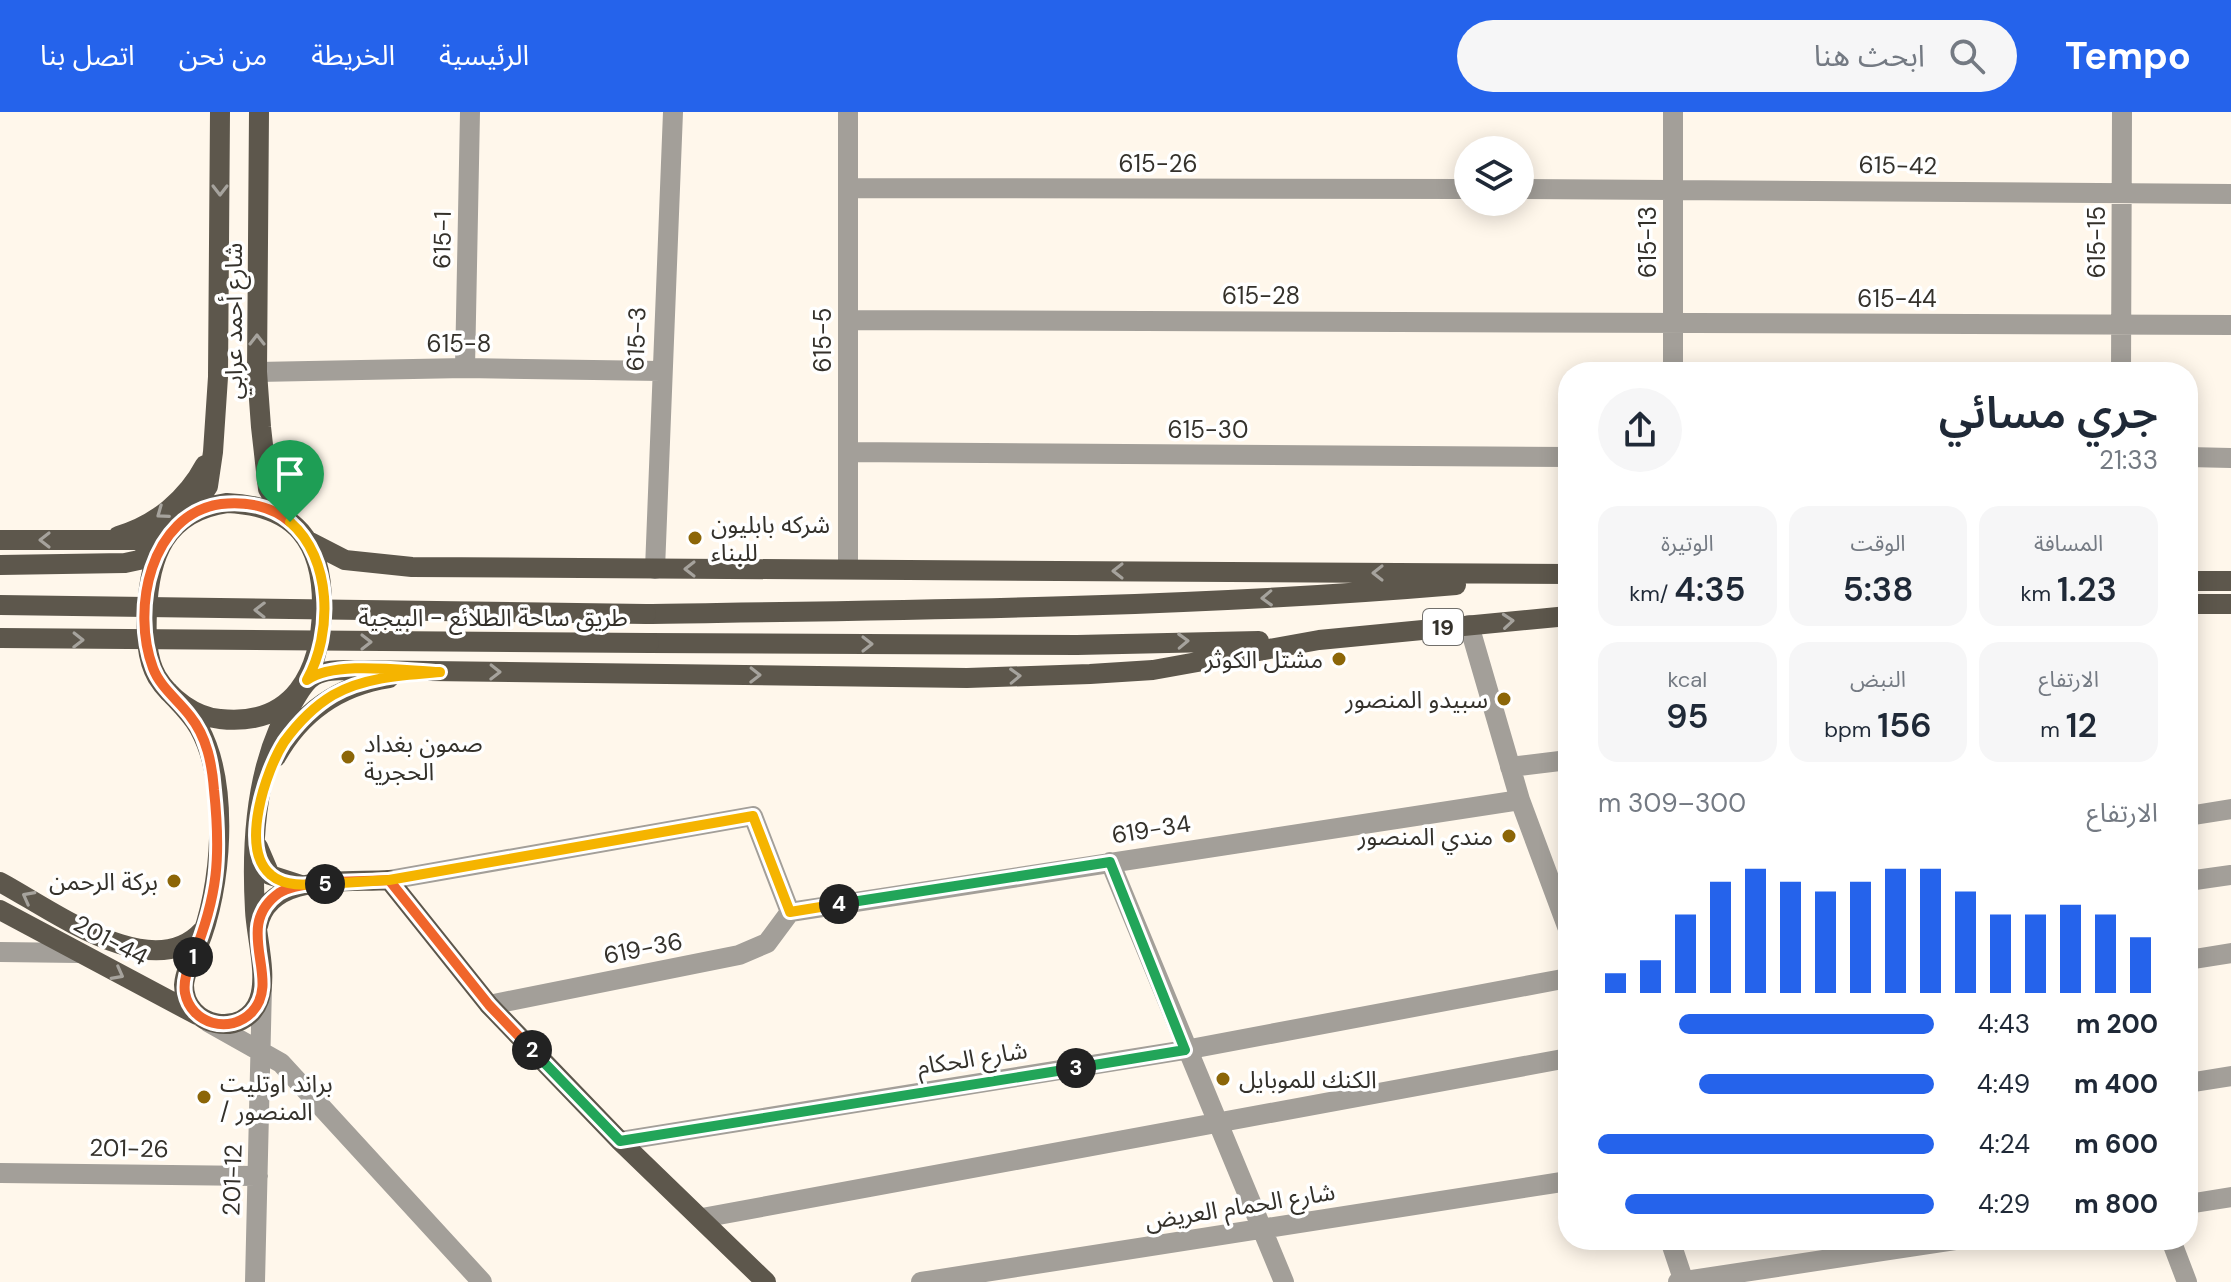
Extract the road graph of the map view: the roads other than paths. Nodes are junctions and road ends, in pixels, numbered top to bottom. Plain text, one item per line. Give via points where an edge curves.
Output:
1 (220, 112) edge
2 (259, 112) edge
3 (470, 112) edge
4 (673, 112) edge
5 (848, 112) edge
6 (1673, 112) edge
7 (2122, 112) edge
8 (848, 188) junction
9 (1454, 189) edge
10 (1534, 189) edge
11 (1673, 189) junction
12 (2122, 194) junction
13 (2231, 194) edge
14 (848, 320) junction
15 (1673, 323) junction
16 (2121, 325) junction
17 (2231, 325) edge
18 (1673, 362) edge
19 (2121, 362) edge
20 (465, 368) junction
21 (661, 371) junction
22 (257, 372) junction
23 (215, 426) junction
24 (261, 427) junction
25 (848, 452) junction
26 (1558, 457) edge
27 (2198, 457) edge
28 (2231, 458) edge
29 (181, 522) junction
30 (290, 522) junction
31 (0, 540) edge
32 (98, 541) junction
33 (310, 542) junction
34 (162, 543) junction
35 (0, 565) edge
36 (412, 567) junction
37 (655, 569) junction
38 (848, 569) junction
39 (1558, 575) edge
40 (1558, 576) edge
41 (2198, 581) edge
42 (2231, 581) edge
43 (2198, 604) edge
44 (2231, 604) edge
45 (0, 605) edge
46 (1558, 617) edge
47 (1469, 625) junction
48 (0, 638) edge
49 (1319, 640) junction
50 (440, 672) junction
51 (307, 680) junction
52 (168, 691) junction
53 (1558, 761) edge
54 (1510, 767) junction
55 (1520, 800) junction
56 (2231, 809) edge
57 (259, 810) junction
58 (2198, 814) edge
59 (256, 836) junction
60 (1110, 862) junction
61 (2231, 875) edge
62 (389, 880) junction
63 (2198, 880) edge
64 (0, 882) edge
65 (309, 885) junction
66 (1558, 897) edge
67 (212, 909) junction
68 (0, 910) edge
69 (790, 912) junction
70 (256, 937) junction
71 (0, 952) edge
72 (78, 953) junction
73 (2231, 953) edge
74 (2198, 958) edge
75 (1558, 980) edge
76 (262, 984) junction
77 (489, 1005) junction
78 (203, 1019) junction
79 (1185, 1050) junction
80 (263, 1051) junction
81 (1558, 1060) edge
82 (2231, 1076) edge
83 (2198, 1081) edge
84 (1217, 1122) junction
85 (620, 1141) junction
86 (0, 1173) edge
87 (258, 1176) junction
88 (1558, 1183) edge
89 (2231, 1197) edge
90 (2198, 1202) edge
91 (702, 1218) junction
92 (1261, 1229) junction
93 (1673, 1250) edge
94 (1890, 1250) edge
95 (2175, 1250) edge
96 (255, 1282) edge
97 (482, 1282) edge
98 (766, 1282) edge
99 (921, 1282) edge
100 (1284, 1282) edge
101 (1678, 1282) edge
102 (1684, 1282) edge
103 (2187, 1282) edge

1 -> 23 main road, شارع أحمد عرابي
22 -> 2 main road, شارع أحمد عرابي
3 - 20 street, 615-1
4 - 21 street, 615-3
5 - 8 street, 615-5
6 - 11 street, 615-13
7 - 12 street, 615-15
8 - 9 street, 615-26
8 - 14 street, 615-5
10 - 11 street
11 - 12 street, 615-42
11 - 15 street, 615-13
12 - 13 street, 615-42
12 - 16 street, 615-15
14 - 15 street, 615-28
14 - 25 street, 615-5
15 - 16 street, 615-44
15 - 18 street, 615-13
16 - 17 street, 615-44
16 - 19 street, 615-15
20 - 21 street, 615-8
20 - 22 street, 615-8
21 - 37 street, 615-3
22 - 24 main road, شارع أحمد عرابي
23 - 29 main road, شارع أحمد عرابي via 208,486
23 -> 32 main road via 208,459 184,496 145,525
24 - 30 main road, شارع أحمد عرابي via 268,489
24 - 36 main road via 268,468 313,526 363,558
25 - 26 street, 615-30
25 - 38 street, 615-5
27 - 28 street
29 - 30 main road via 211,505 246,504
29 - 32 main road via 157,538
29 - 34 main road
30 - 33 main road
32 -> 31 main road
33 - 36 main road via 345,560
33 - 51 main road via 320,566 322,595 318,652
34 - 35 main road via 139,560 125,563
34 - 52 main road via 152,562 146,635 154,672
36 - 37 main road
38 -> 37 main road
39 -> 38 main road
40 -> 45 main road, طريق ساحة الطلائع - البيجية, bridge via 1300,597 932,610 646,614
41 - 42 main road
43 - 44 main road
47 -> 46 main road, 19
47 - 49 main road, 19
47 - 54 street
48 -> 49 main road, طريق ساحة الطلائع - البيجية, bridge via 1077,645
50 -> 49 main road via 967,678 1153,670
50 - 51 main road via 327,671
50 - 57 main road via 376,680 322,702 296,726 277,755
51 - 52 main road via 286,703 245,720 201,714
51 - 57 main road, 201-12 via 281,720
52 - 67 main road via 200,729 211,765 219,848
53 - 54 street
54 - 55 street
55 - 60 street, 619-34
55 - 66 street
56 - 58 street
57 - 59 main road, 201-12
59 - 65 main road via 270,875
59 - 70 main road, 201-12
60 - 69 street, 619-34
60 - 79 street
61 - 63 street
62 - 65 main road
62 - 69 street via 753,816
62 - 77 main road
67 -> 64 main road via 203,930 186,946 153,952 119,944
65 - 70 main road via 282,891 267,904
67 - 78 main road via 184,983 190,1006
68 - 72 main road, 201-44
69 - 77 street, 619-36 via 767,943 739,955
70 - 76 main road, 201-12
71 - 72 street
72 -> 78 main road, 201-44
73 - 74 street
75 - 79 street, شارع الحكام
76 - 78 main road via 255,1009 245,1018 220,1025
76 - 80 street, 201-12
77 - 85 main road
78 - 80 street
79 - 84 street
79 - 85 street, شارع الحكام
80 - 87 street, 201-12
80 - 97 street via 281,1063
81 - 84 street
82 - 83 street
84 - 91 street
84 - 92 street
85 - 91 main road
86 - 87 street, 201-26
87 - 96 street, 201-12
88 - 92 street, شارع الحمام العريض
89 - 90 street
91 - 98 main road
92 - 99 street, شارع الحمام العريض
92 - 100 street
93 - 102 street
94 - 102 street
95 - 103 street
101 - 102 street

